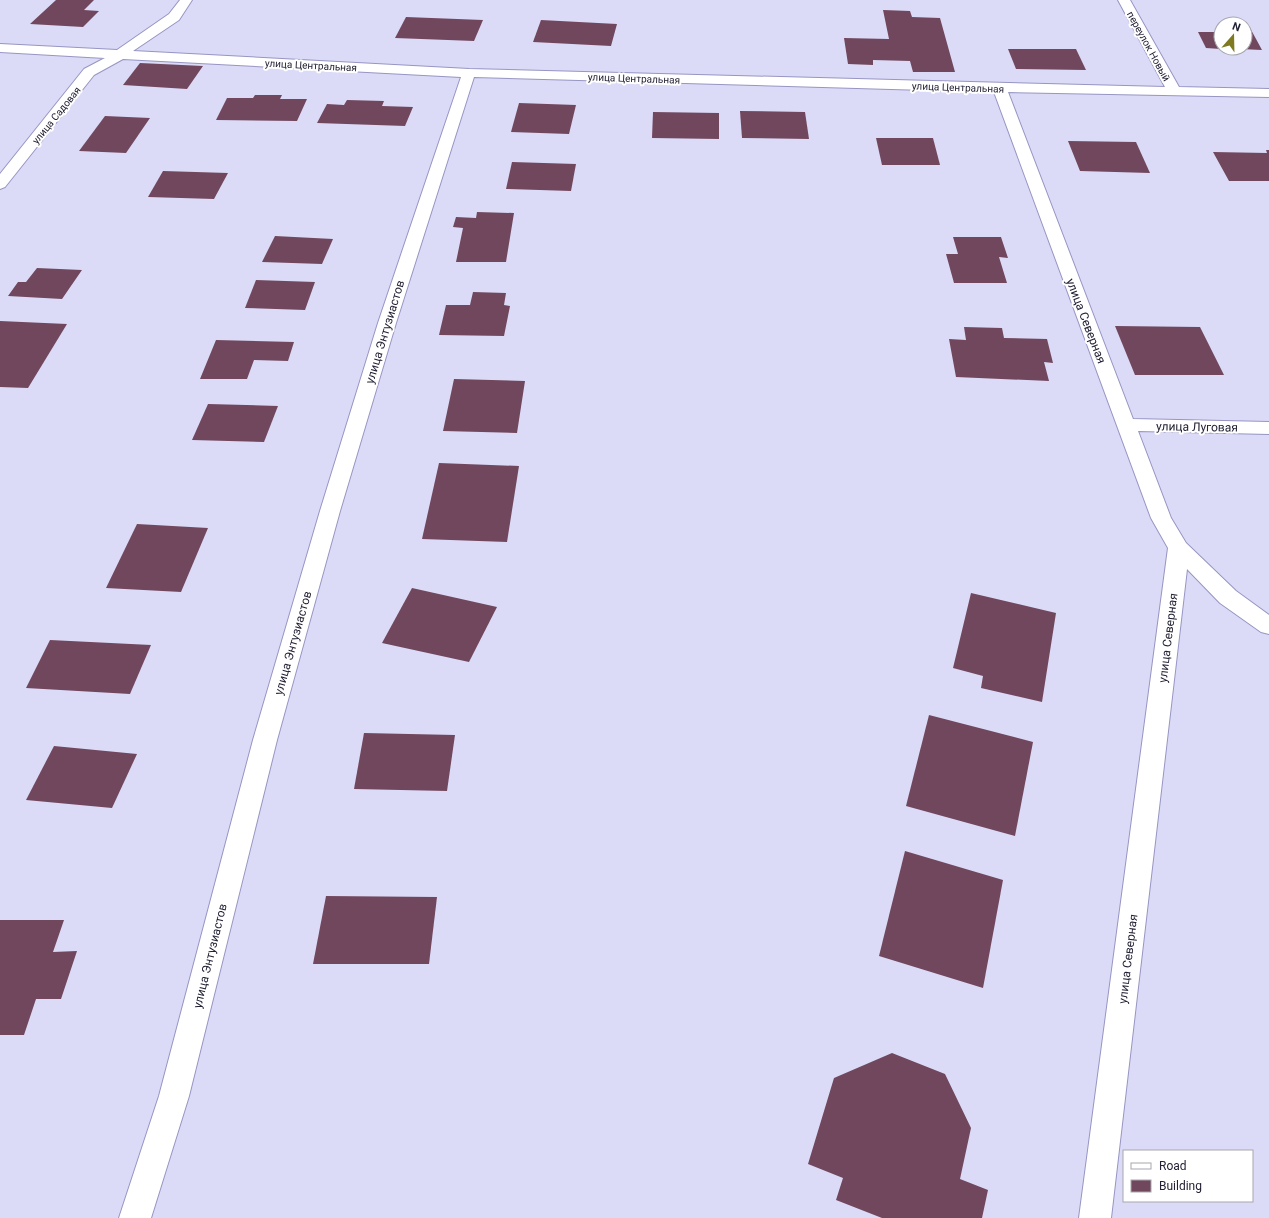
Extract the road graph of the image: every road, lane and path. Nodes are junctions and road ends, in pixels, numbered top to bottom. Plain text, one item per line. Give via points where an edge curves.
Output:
1 (186, 0) edge
2 (1124, 0) edge
3 (0, 48) edge
4 (119, 54) junction
5 (469, 73) junction
6 (999, 88) junction
7 (1174, 91) junction
8 (1269, 93) edge
9 (0, 184) edge
10 (1269, 428) edge
11 (1127, 430) junction
12 (1179, 548) junction
13 (1269, 626) edge
14 (135, 1218) edge
15 (1095, 1218) edge

1 - 4 street, улица Садовая via 174,18
2 - 7 street, переулок Новый
3 - 4 street, улица Центральная
4 - 5 street, улица Центральная
4 - 9 street, улица Садовая via 89,72
5 - 6 street, улица Центральная
5 - 14 street, улица Энтузиастов via 389,316 332,504 265,740 174,1096
6 - 7 street, улица Центральная
6 - 11 street, улица Северная
7 - 8 street, улица Центральная
10 - 11 street
11 - 12 street, улица Северная via 1160,518
12 - 13 street via 1228,597
12 - 15 street, улица Северная

